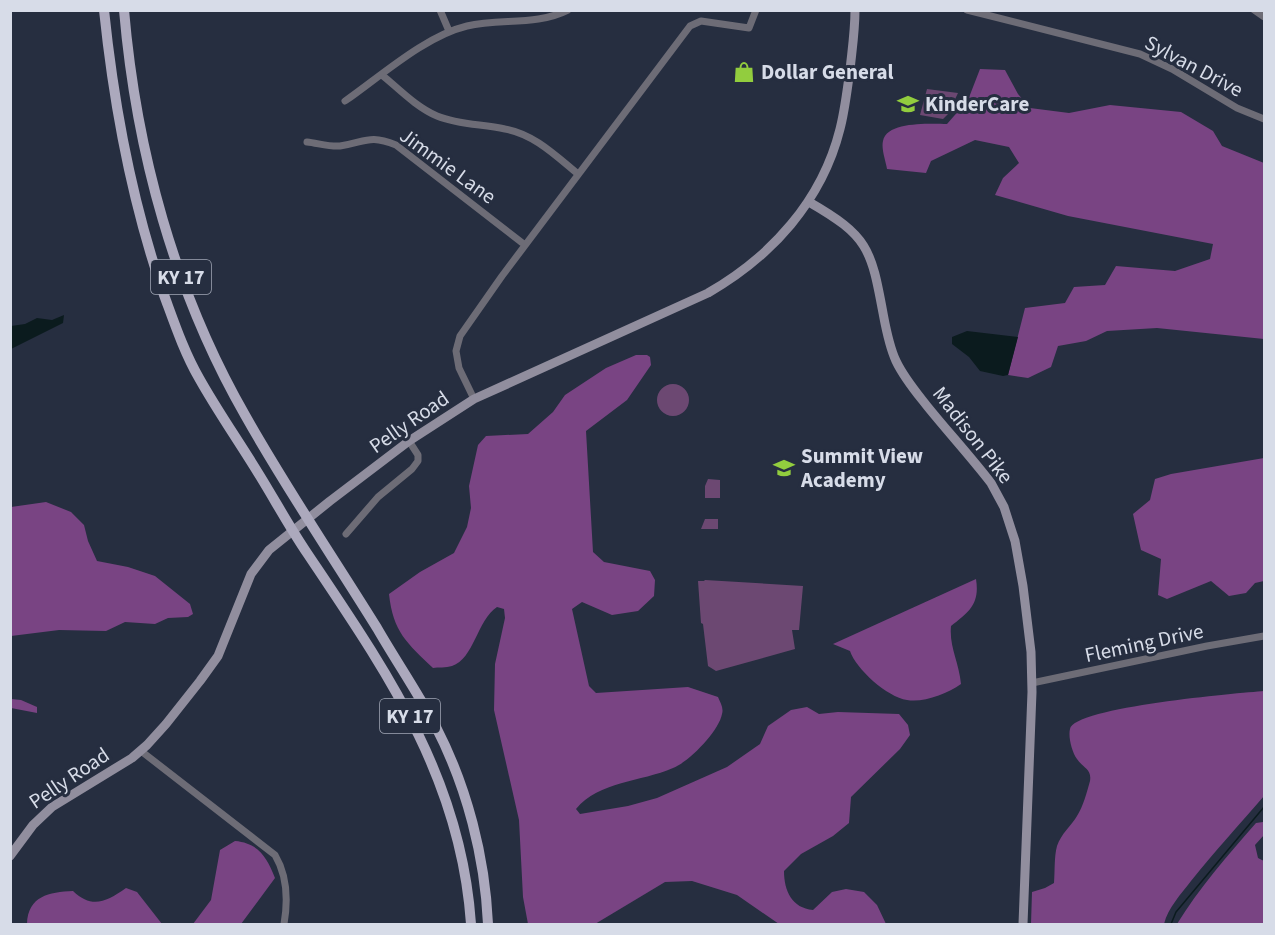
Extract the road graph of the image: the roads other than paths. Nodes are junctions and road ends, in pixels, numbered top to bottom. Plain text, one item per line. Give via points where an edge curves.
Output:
1 (104, 10) edge
2 (124, 10) edge
3 (440, 10) edge
4 (568, 10) edge
5 (756, 10) edge
6 (855, 10) edge
7 (967, 10) edge
8 (1254, 10) edge
9 (987, 13) edge
10 (547, 14) edge
11 (1264, 17) edge
12 (448, 32) junction
13 (382, 75) junction
14 (345, 101) dead end
15 (1264, 119) edge
16 (307, 142) dead end
17 (578, 174) junction
18 (809, 202) junction
19 (525, 244) junction
20 (474, 399) junction
21 (409, 441) junction
22 (308, 519) junction
23 (293, 532) junction
24 (346, 534) dead end
25 (1264, 636) edge
26 (1032, 683) junction
27 (141, 751) junction
28 (10, 856) edge
29 (284, 924) edge
30 (471, 924) edge
31 (488, 924) edge
32 (1023, 924) edge

1 - 23 main road, KY 17 via 122,143 151,256 172,318 197,376
2 - 22 main road, KY 17 via 139,122 179,273 222,373
3 - 12 street
4 - 10 street
5 - 17 street, Pelly Road via 749,28 701,21 690,26
6 - 18 street via 840,130 833,154
7 - 9 street, Sylvan Drive
8 - 11 street
9 - 15 street, Sylvan Drive via 1140,54
10 - 12 street via 535,21 480,23
12 - 13 street
13 - 14 street
13 - 17 street via 428,111 456,122 519,133 542,145
16 - 19 street, Jimmie Lane via 338,146 369,138 396,145
17 - 19 street, Pelly Road
18 - 20 street via 770,248 722,285
18 - 26 street, Madison Pike via 854,232 868,251 896,362 999,495 1012,532 1023,586
19 - 20 street, Pelly Road via 460,336 456,351 459,368
20 - 21 street, Pelly Road
21 - 22 street, Pelly Road
21 - 24 street via 418,461 378,497
22 - 23 street, Pelly Road
22 - 31 main road, KY 17 via 436,729 456,774 472,822
23 - 27 street, Pelly Road via 259,562 218,656
23 - 30 main road, KY 17 via 393,685 434,765 462,859
25 - 26 street, Fleming Drive
26 - 32 street, Madison Pike
27 - 28 street, Pelly Road via 52,807
27 - 29 street via 275,855 283,872 287,899

